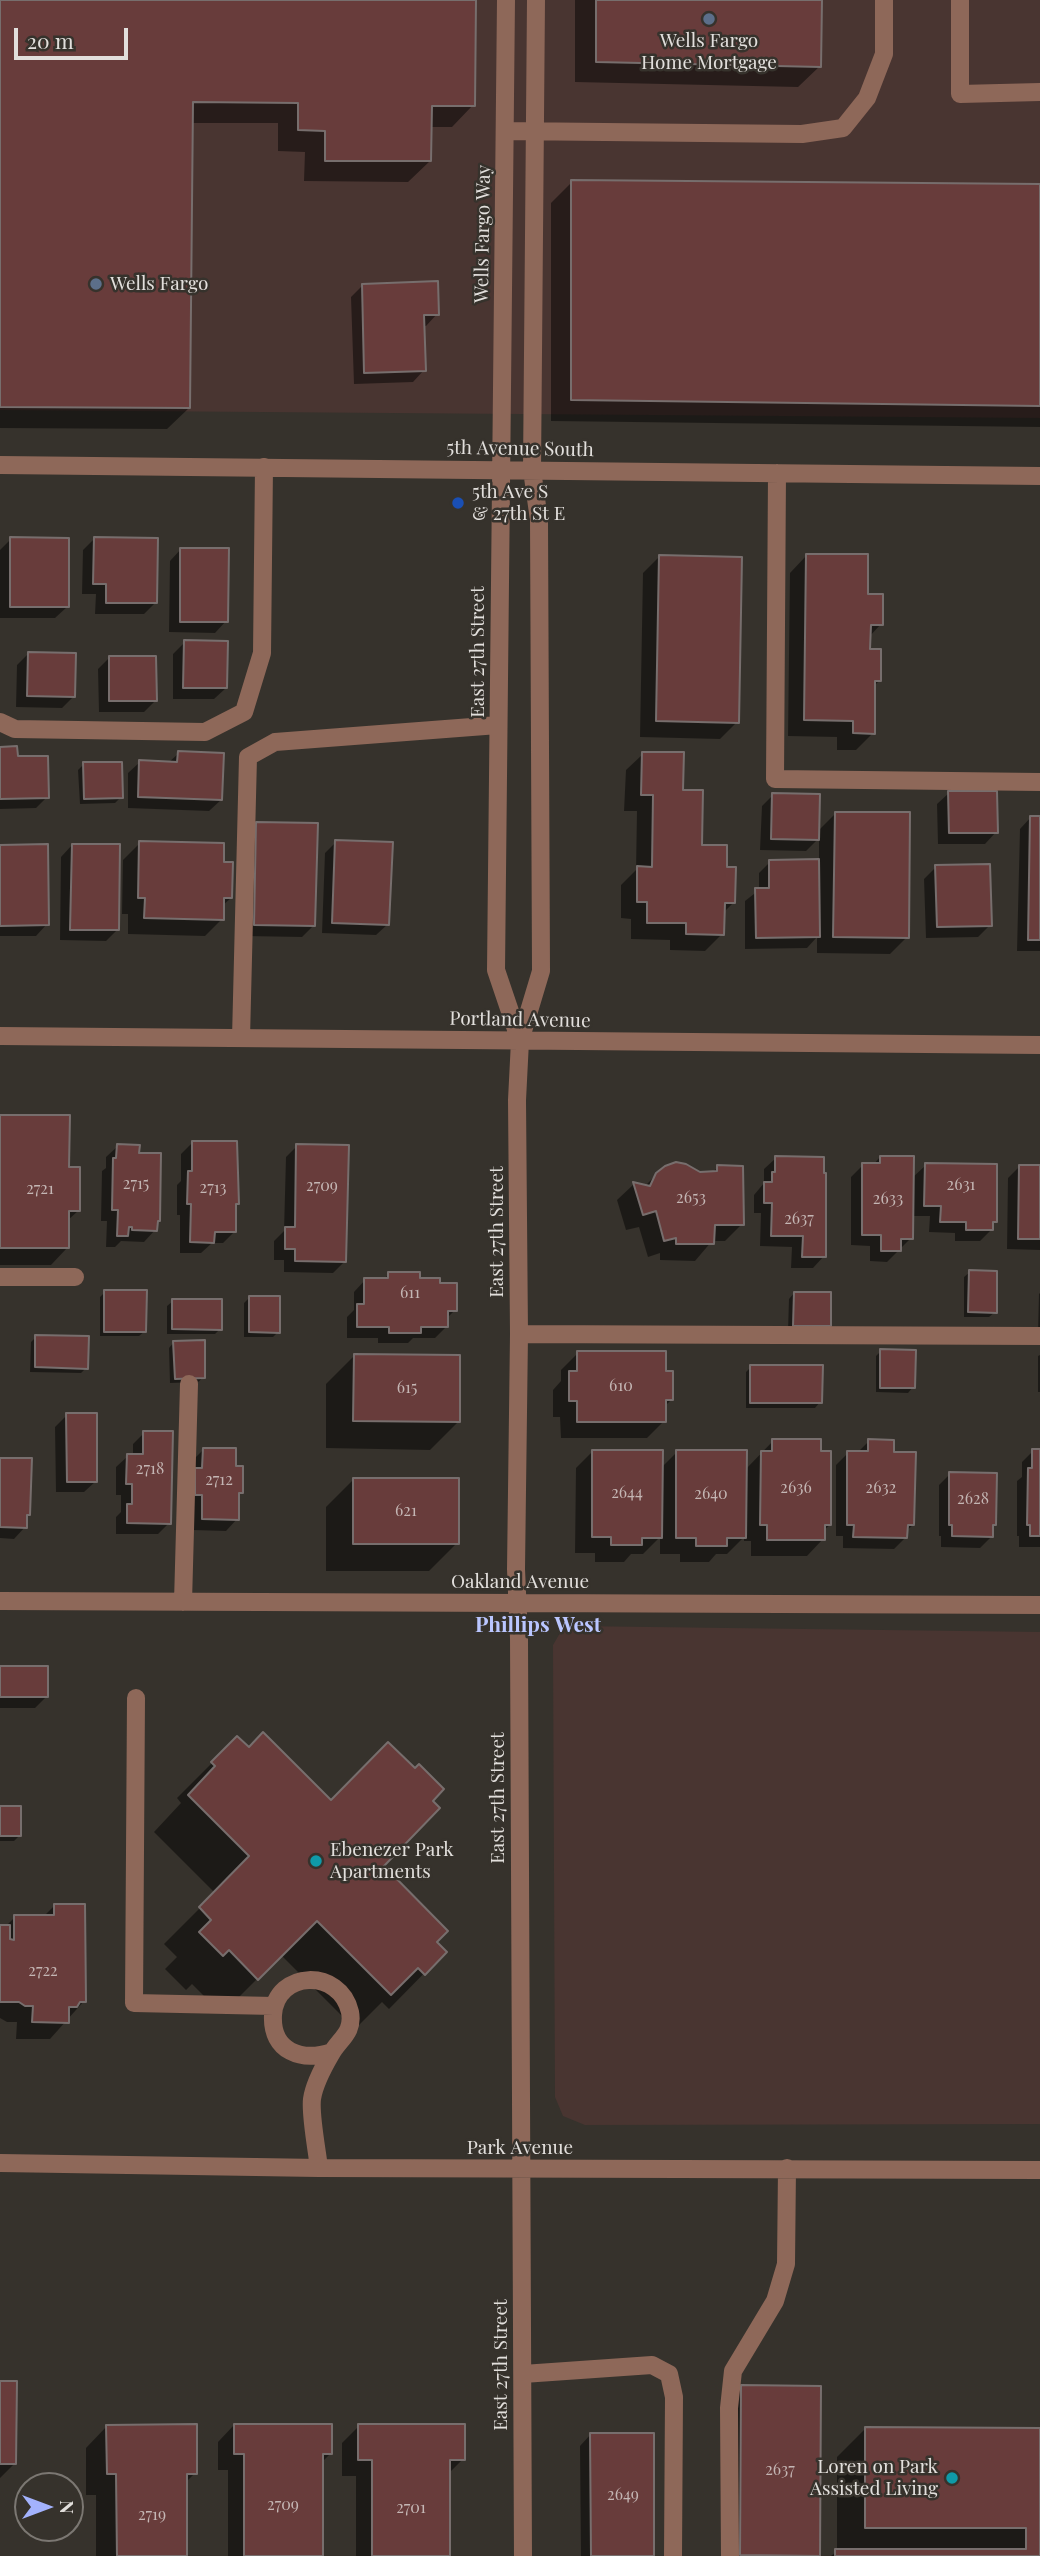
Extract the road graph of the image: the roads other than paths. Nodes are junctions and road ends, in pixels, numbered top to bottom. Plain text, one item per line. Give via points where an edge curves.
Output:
1 (506, 0) edge
2 (536, 0) edge
3 (884, 0) edge
4 (960, 0) edge
5 (1040, 92) edge
6 (506, 131) junction
7 (534, 132) junction
8 (0, 465) edge
9 (264, 467) junction
10 (500, 470) junction
11 (532, 470) junction
12 (777, 473) junction
13 (1040, 476) edge
14 (0, 722) edge
15 (498, 726) junction
16 (1040, 782) edge
17 (0, 1036) edge
18 (241, 1038) junction
19 (520, 1041) junction
20 (1040, 1045) edge
21 (0, 1276) edge
22 (75, 1276) dead end
23 (519, 1334) junction
24 (1040, 1336) edge
25 (189, 1384) dead end
26 (0, 1601) edge
27 (183, 1602) junction
28 (516, 1604) junction
29 (1040, 1605) edge
30 (136, 1698) dead end
31 (274, 2006) junction
32 (332, 2052) junction
33 (0, 2163) edge
34 (319, 2168) junction
35 (787, 2168) junction
36 (521, 2169) junction
37 (1040, 2170) edge
38 (523, 2374) junction
39 (523, 2556) edge
40 (673, 2556) edge
41 (730, 2556) edge

1 - 6 street, Wells Fargo Way
2 - 7 street
3 - 7 street via 884,54 867,98 843,128 802,134
4 - 5 street via 960,94
6 - 7 street
6 - 10 street, Wells Fargo Way
7 - 11 street
8 - 9 street, 5th Avenue South
9 - 10 street, 5th Avenue South
9 - 14 street via 262,653 244,712 205,732 15,729
10 - 11 street, 5th Avenue South
10 - 15 street, East 27th Street
11 - 12 street, 5th Avenue South
11 - 19 street, East 27th Street via 540,520 541,971
12 - 13 street, 5th Avenue South
12 - 16 street via 775,779
15 - 18 street via 275,741 247,757
15 - 19 street, East 27th Street via 496,970
17 - 18 street, Portland Avenue
18 - 19 street, Portland Avenue
19 - 20 street, Portland Avenue
19 - 23 street, East 27th Street
21 - 22 street
23 - 24 street
23 - 28 street, East 27th Street
25 - 27 street
26 - 27 street, Oakland Avenue
27 - 28 street, Oakland Avenue
28 - 29 street, Oakland Avenue
28 - 36 street, East 27th Street
30 - 31 street via 135,2003
31 - 32 street via 273,2025 280,2042 295,2054 314,2058
31 - 32 street via 286,1989 305,1979 327,1982 344,1995 351,2015 347,2036
32 - 34 street via 312,2099
33 - 34 street, Park Avenue
34 - 36 street, Park Avenue
35 - 36 street, Park Avenue
35 - 37 street, Park Avenue
35 - 41 street via 786,2264 775,2301 733,2371
36 - 38 street, East 27th Street
38 - 39 street, East 27th Street
38 - 40 street via 652,2365 669,2374 674,2397

